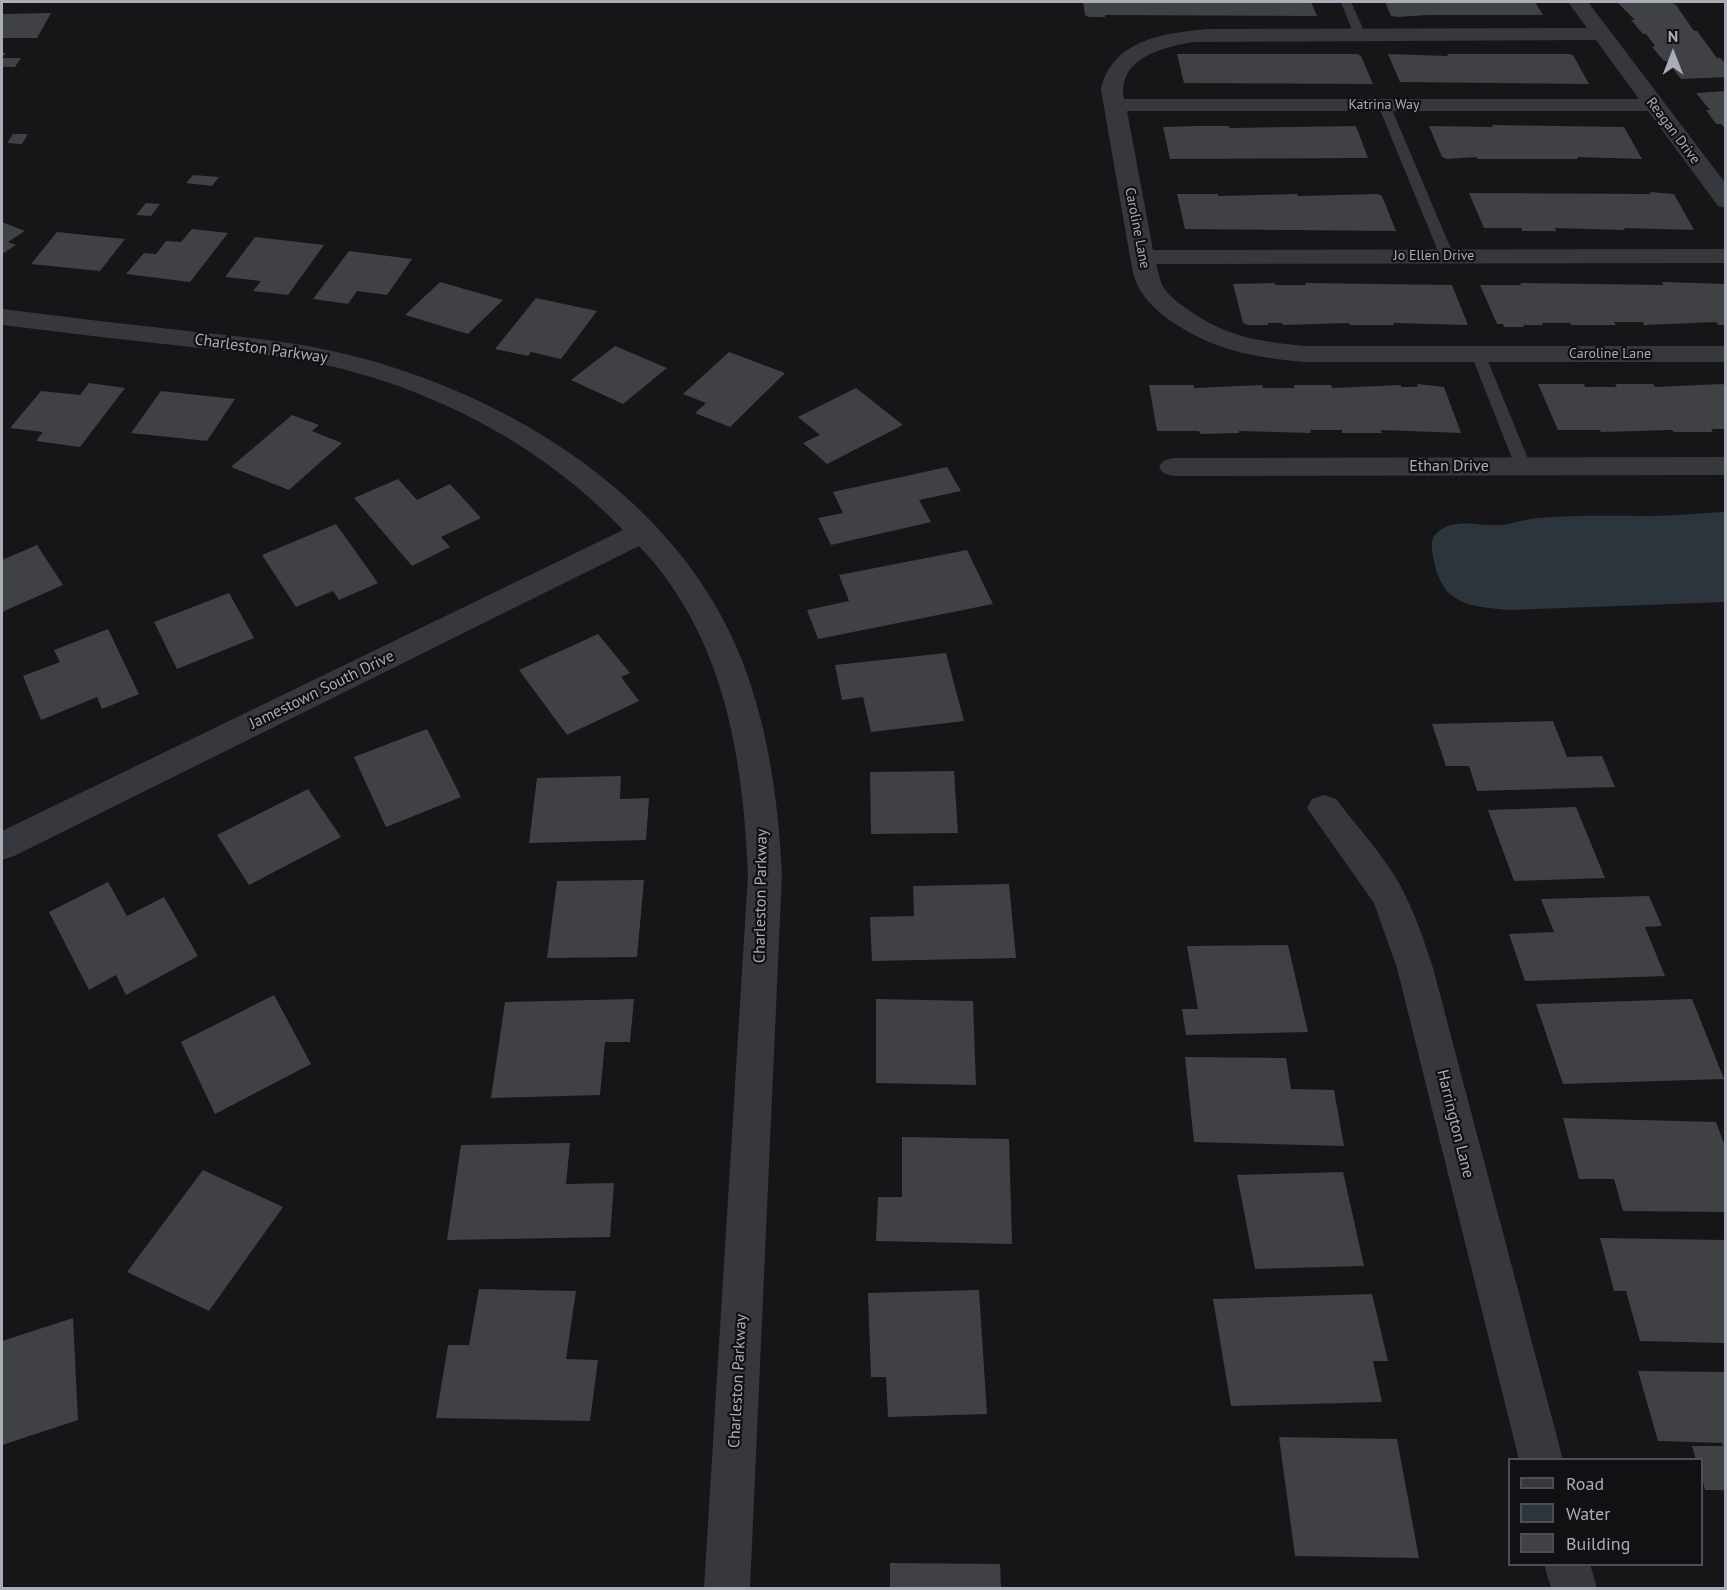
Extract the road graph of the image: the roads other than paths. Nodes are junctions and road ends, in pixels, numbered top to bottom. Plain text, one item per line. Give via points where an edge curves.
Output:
1 (1346, 2) edge
2 (1578, 2) edge
3 (1600, 34) junction
4 (1360, 35) junction
5 (1114, 105) junction
6 (1384, 105) junction
7 (1653, 105) junction
8 (1725, 201) edge
9 (1447, 256) junction
10 (1725, 256) edge
11 (1142, 257) junction
12 (2, 317) edge
13 (1478, 354) junction
14 (1725, 354) edge
15 (1725, 465) edge
16 (1523, 466) junction
17 (1173, 467) dead end
18 (643, 532) junction
19 (1324, 808) dead end
20 (2, 846) edge
21 (1539, 1458) edge
22 (1568, 1566) edge
23 (727, 1588) edge
24 (1574, 1588) edge

1 - 4 lane
2 - 3 street, Reagan Drive
3 - 4 street, Caroline Lane
3 - 7 street, Reagan Drive
4 - 5 street, Caroline Lane via 1208,35 1156,44 1130,57 1116,71 1112,79
5 - 6 street, Katrina Way
5 - 11 street, Caroline Lane
6 - 7 street, Katrina Way
6 - 9 lane
7 - 8 street, Reagan Drive
9 - 10 street, Jo Ellen Drive
9 - 11 street, Jo Ellen Drive
11 - 13 street, Caroline Lane via 1149,284 1168,307 1200,329 1243,346 1304,354
12 - 18 street, Charleston Parkway via 286,350 395,375 468,403 547,449 585,476
13 - 14 street, Caroline Lane
13 - 16 lane
15 - 16 street, Ethan Drive
16 - 17 street, Ethan Drive
18 - 20 street, Jamestown South Drive
18 - 23 street, Charleston Parkway via 692,591 720,643 745,718 761,802 765,874
19 - 21 street, Harrington Lane via 1387,895 1401,925
22 - 24 street

